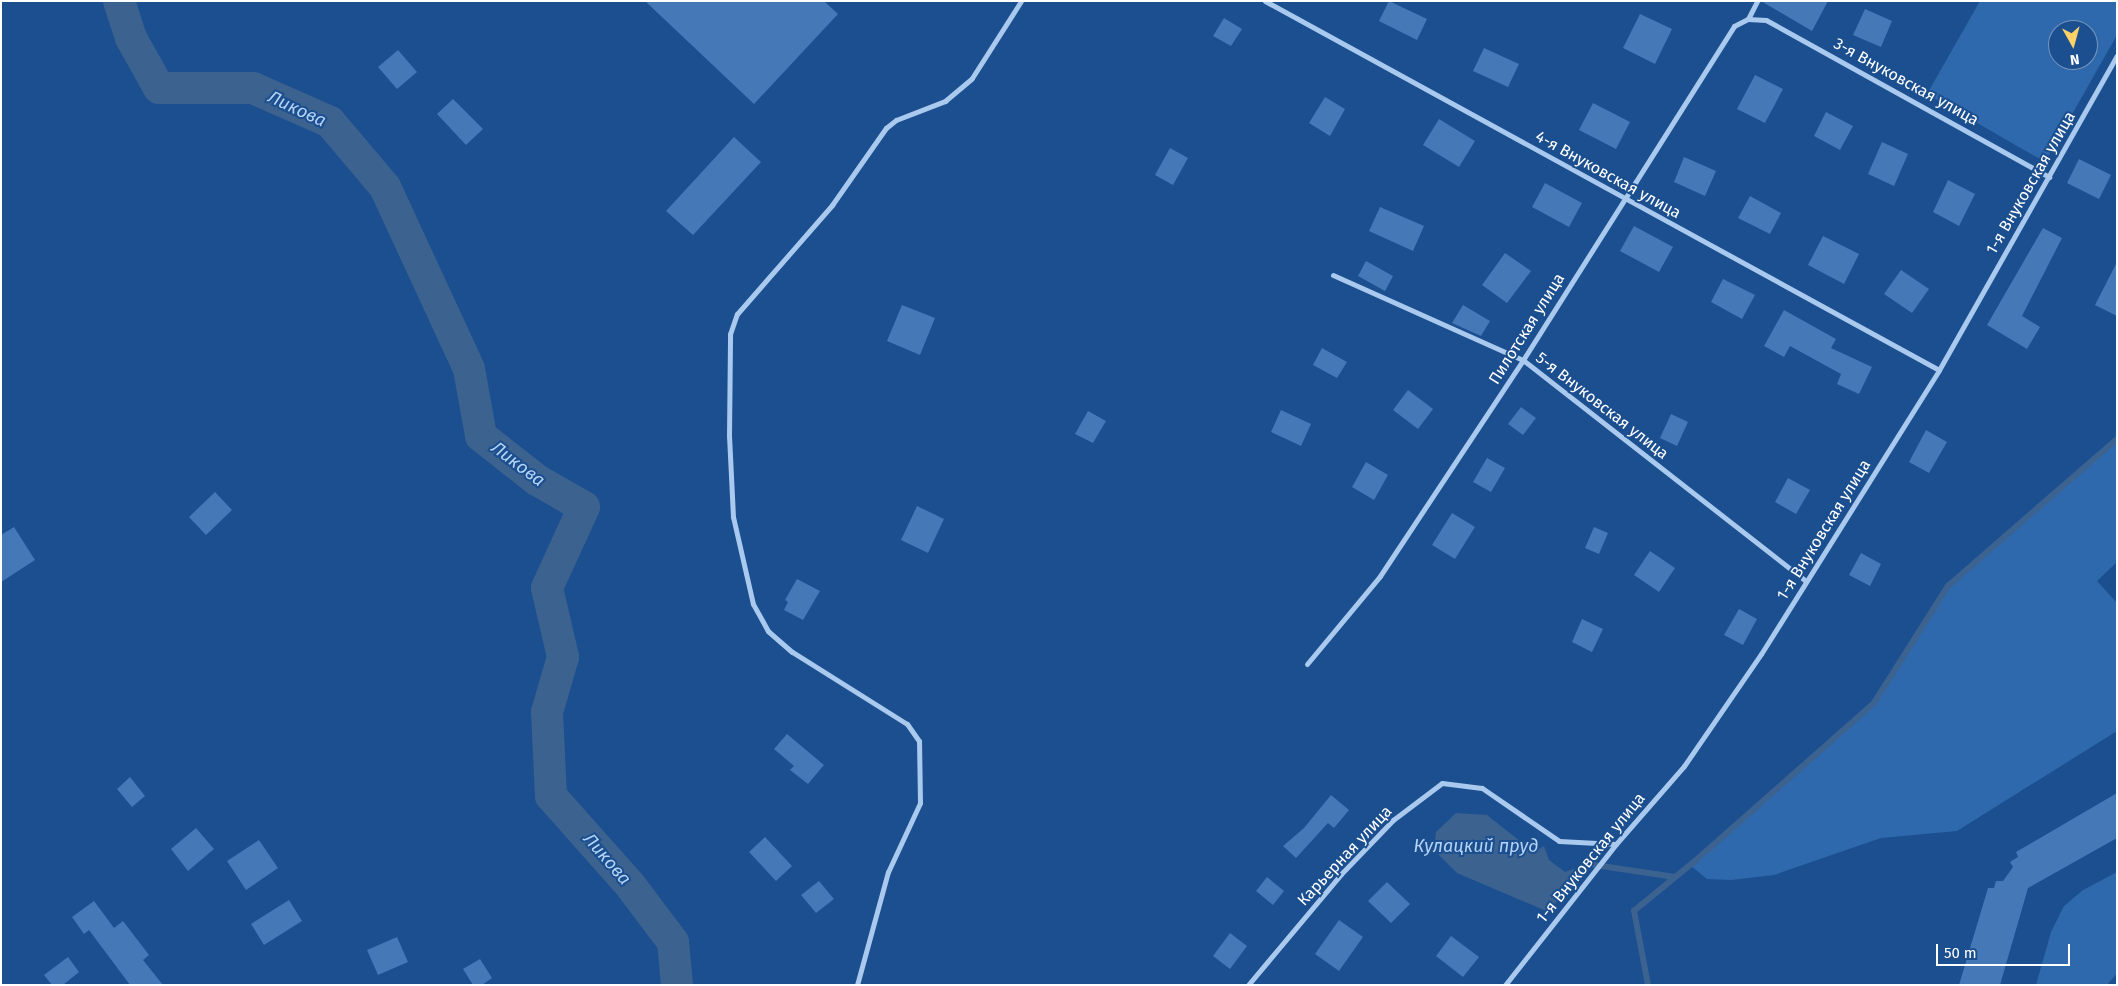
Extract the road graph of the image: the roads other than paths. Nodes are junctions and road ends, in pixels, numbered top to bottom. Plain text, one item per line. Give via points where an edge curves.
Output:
1 (1021, 1) edge
2 (1265, 1) edge
3 (1757, 1) edge
4 (1748, 20) junction
5 (2117, 56) edge
6 (2049, 177) junction
7 (1624, 198) junction
8 (1332, 275) dead end
9 (1523, 360) junction
10 (1939, 370) junction
11 (1806, 581) junction
12 (1307, 664) dead end
13 (1616, 844) junction
14 (858, 985) edge
15 (1248, 985) edge
16 (1505, 985) edge

1 - 14 street via 972,78 945,101 896,120 886,128 832,205 737,314 730,334 729,436 733,517 753,604 768,631 792,652 906,724 919,742 920,804 888,872
2 - 7 street, 4-я Внуковская улица
3 - 4 street, Пилотская улица
4 - 6 street, 3-я Внуковская улица via 1766,20
4 - 7 street, Пилотская улица via 1734,26
5 - 6 street, 1-я Внуковская улица
6 - 10 street, 1-я Внуковская улица
7 - 9 street, Пилотская улица
7 - 10 street, 4-я Внуковская улица
8 - 9 street, 5-я Внуковская улица
9 - 11 street, 5-я Внуковская улица
9 - 12 street, Пилотская улица via 1380,576
10 - 11 street, 1-я Внуковская улица
11 - 13 street, 1-я Внуковская улица via 1761,654 1684,766
13 - 15 street, Карьерная улица via 1559,841 1482,788 1442,783 1393,820 1341,874
13 - 16 street, 1-я Внуковская улица

